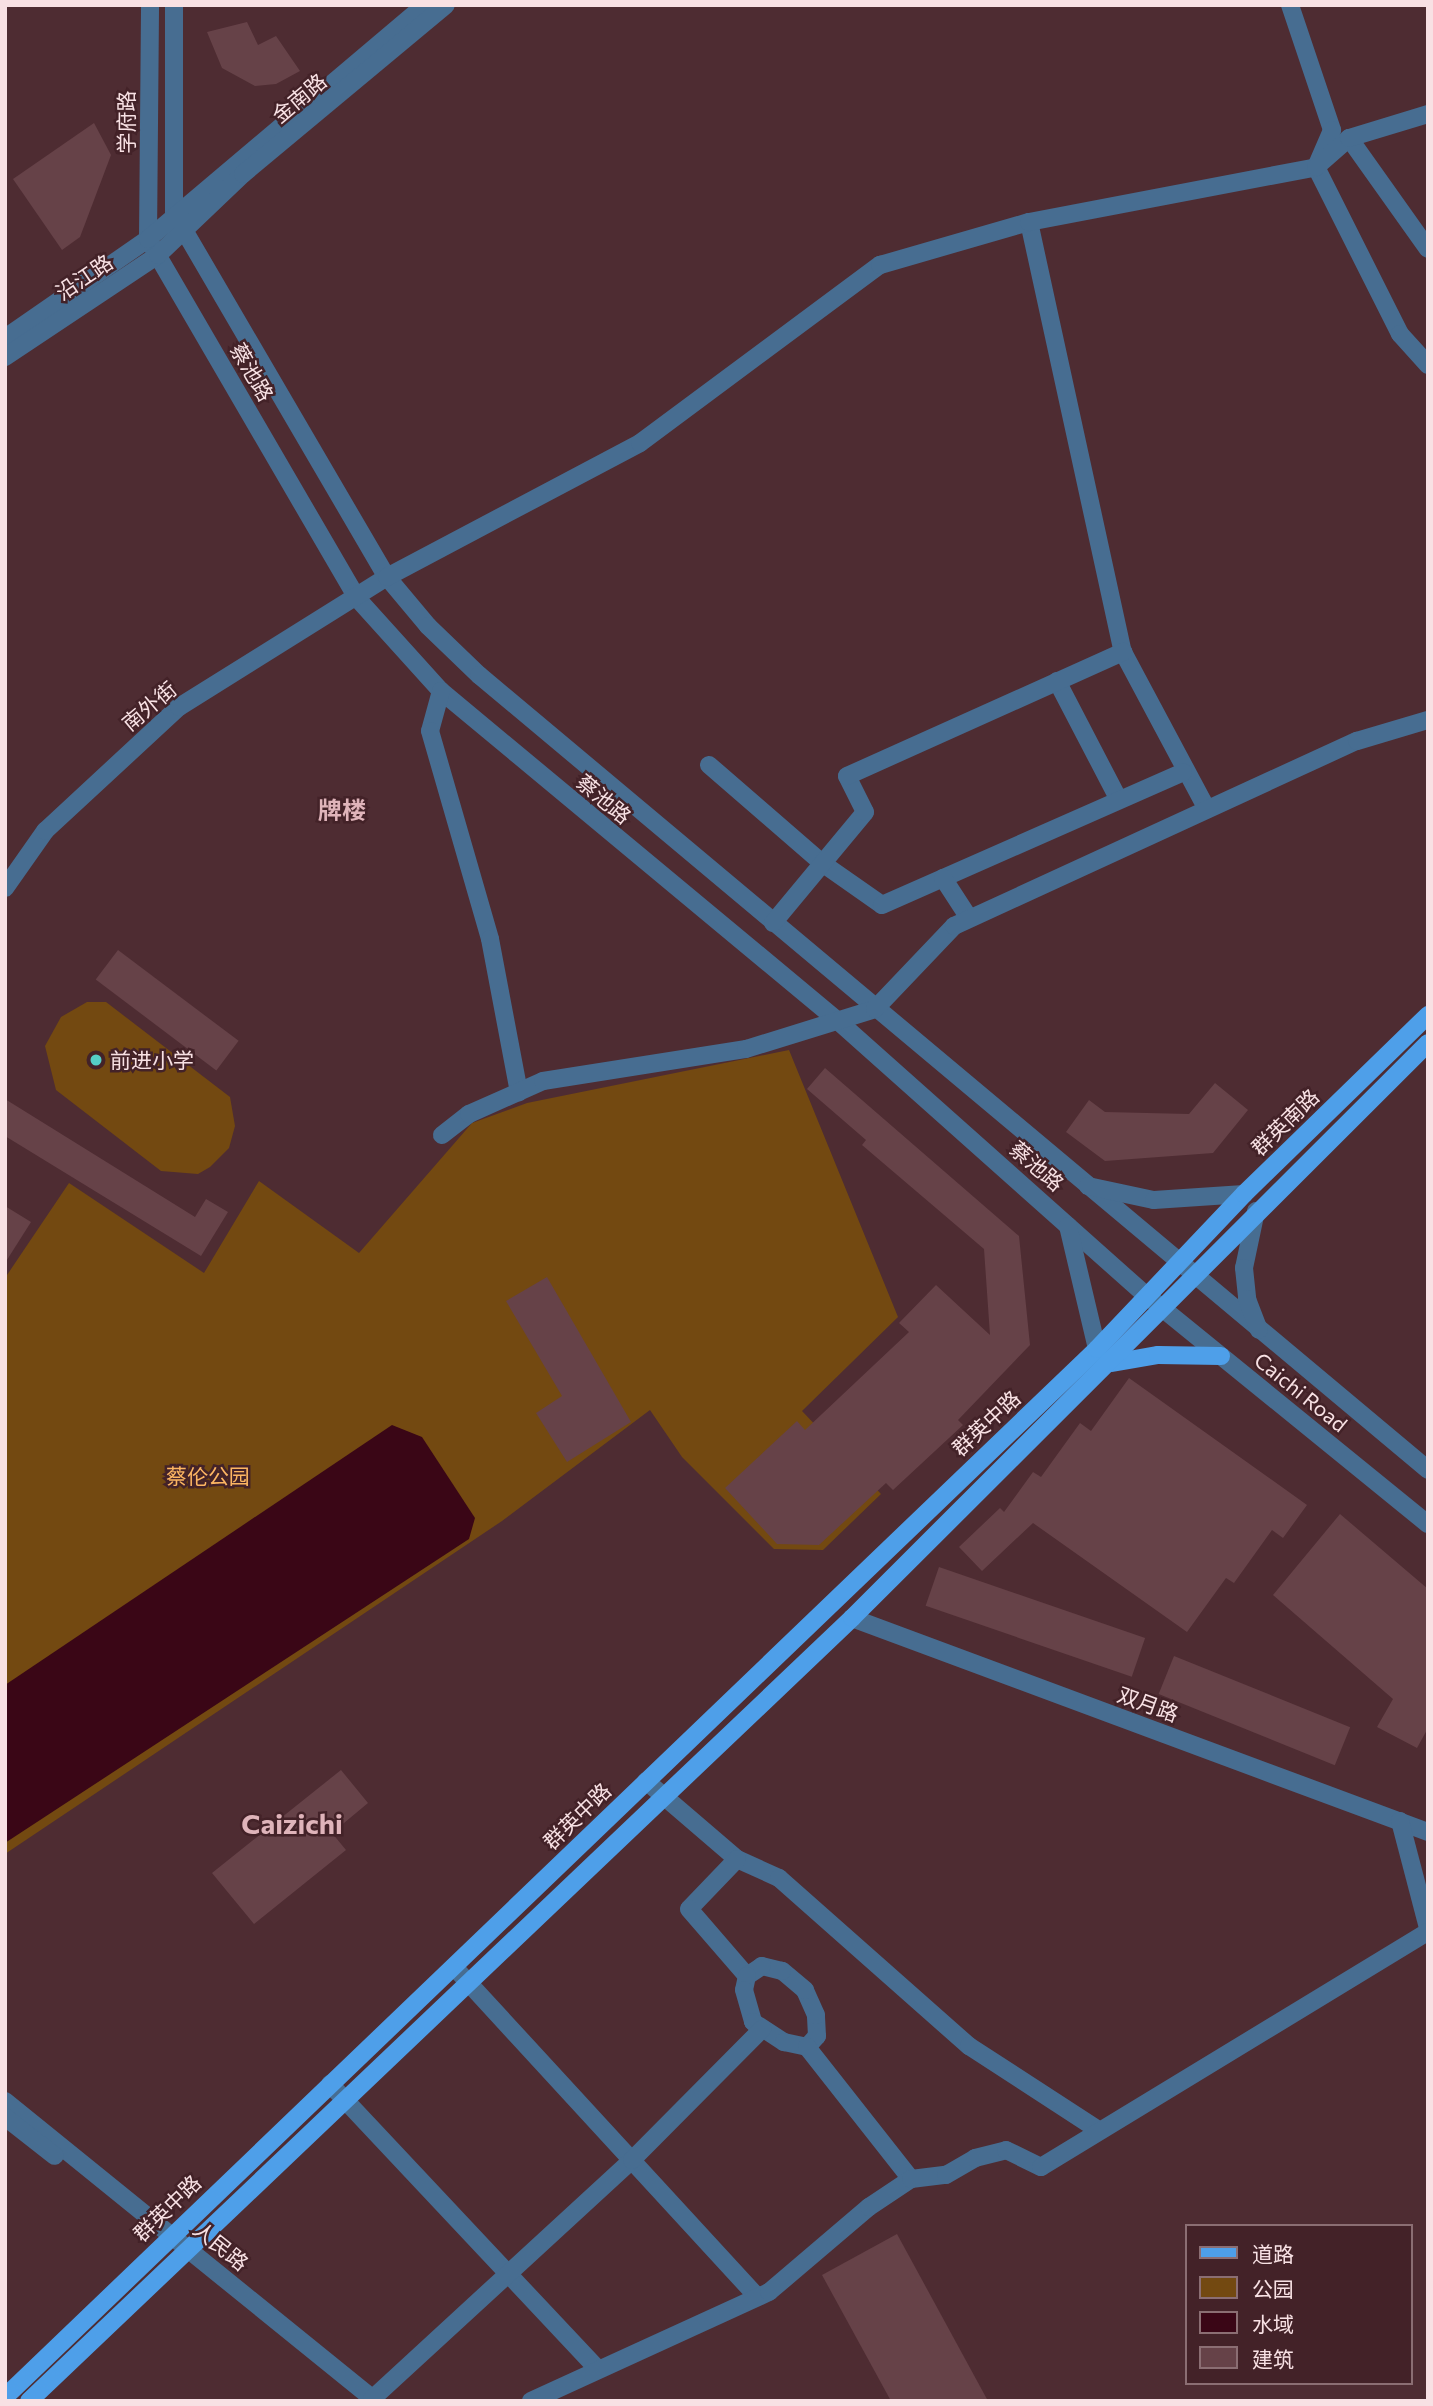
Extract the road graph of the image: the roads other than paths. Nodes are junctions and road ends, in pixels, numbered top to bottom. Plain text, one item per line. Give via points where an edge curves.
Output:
1 (150, 5) edge
2 (174, 5) edge
3 (425, 5) edge
4 (446, 5) edge
5 (1290, 5) edge
6 (1428, 114) edge
7 (1349, 138) junction
8 (1316, 167) junction
9 (174, 213) junction
10 (1029, 222) junction
11 (183, 230) junction
12 (148, 239) junction
13 (1428, 249) edge
14 (158, 255) junction
15 (5, 338) edge
16 (5, 357) edge
17 (1428, 365) edge
18 (387, 577) junction
19 (356, 597) junction
20 (1123, 652) junction
21 (1058, 681) junction
22 (441, 691) junction
23 (1428, 720) edge
24 (709, 765) dead end
25 (1183, 772) junction
26 (1119, 800) junction
27 (1207, 809) junction
28 (822, 863) junction
29 (943, 878) junction
30 (5, 888) edge
31 (969, 918) junction
32 (774, 923) junction
33 (875, 1009) junction
34 (1428, 1015) edge
35 (838, 1021) junction
36 (1428, 1043) edge
37 (519, 1092) junction
38 (442, 1135) dead end
39 (1084, 1185) junction
40 (1244, 1194) junction
41 (1256, 1209) junction
42 (1067, 1223) junction
43 (1176, 1263) junction
44 (1191, 1276) junction
45 (1146, 1295) junction
46 (1162, 1307) junction
47 (1260, 1333) junction
48 (1097, 1349) junction
49 (1222, 1356) junction
50 (1112, 1363) junction
51 (1428, 1470) edge
52 (1428, 1524) edge
53 (852, 1618) junction
54 (646, 1781) junction
55 (662, 1795) junction
56 (1400, 1821) junction
57 (1428, 1832) edge
58 (737, 1859) junction
59 (1428, 1930) edge
60 (454, 1967) junction
61 (747, 1976) junction
62 (466, 1983) junction
63 (762, 2029) junction
64 (807, 2047) junction
65 (330, 2084) junction
66 (344, 2098) junction
67 (5, 2101) edge
68 (5, 2117) edge
69 (1097, 2129) junction
70 (632, 2160) junction
71 (911, 2179) junction
72 (167, 2239) junction
73 (184, 2252) junction
74 (508, 2273) junction
75 (757, 2297) junction
76 (598, 2369) junction
77 (5, 2397) edge
78 (368, 2400) edge
79 (29, 2401) edge
80 (531, 2401) edge

1 - 12 street, 学府路
2 - 9 street
3 - 9 street, 金南路
4 - 11 street, 金南路
5 - 8 street via 1332,130
6 - 7 street
7 - 8 street
7 - 13 street
8 - 10 street, 南外街
8 - 17 street via 1400,334
9 - 11 street, 蔡池路
9 - 12 street, 金南路
10 - 18 street, 南外街 via 880,265 640,443
10 - 20 street
11 - 14 street, 沿江路
11 - 18 street, 蔡池路
12 - 14 street, 蔡池路
12 - 15 street, 沿江路
14 - 16 street, 沿江路
14 - 19 street, 蔡池路
18 - 19 street, 南外街
18 - 32 street, 蔡池路 via 479,675
19 - 22 street, 蔡池路
19 - 30 street, 南外街 via 178,707 45,831
20 - 21 street
20 - 25 street
21 - 26 street
21 - 28 street via 847,776 865,812
22 - 35 street, 蔡池路
22 - 37 street via 430,732 490,939
23 - 27 street via 1357,741
24 - 28 street
25 - 26 street
25 - 27 street
26 - 29 street
27 - 31 street
28 - 29 street via 882,905
28 - 32 street
29 - 31 street
31 - 33 street via 954,926
32 - 33 street, 蔡池路
33 - 35 street
33 - 39 street, 蔡池路
34 - 40 main road, 群英南路
35 - 37 street via 746,1049 543,1081
35 - 42 street, 蔡池路
36 - 41 main road, 群英南路
37 - 38 street via 469,1114
39 - 40 street via 1154,1200
39 - 43 street, 蔡池路
40 - 43 main road, 群英南路
41 - 44 main road, 群英南路
41 - 47 street via 1244,1268 1247,1299
42 - 45 street, 蔡池路
42 - 48 street
43 - 44 street, Caichi Road
43 - 45 main road, 群英中路
44 - 46 main road, 群英中路
44 - 47 street, Caichi Road
45 - 46 street, Caichi Road
45 - 48 main road, 群英中路
46 - 49 street, Caichi Road
46 - 50 main road, 群英中路
47 - 51 street, Caichi Road
48 - 54 main road, 群英中路
49 - 50 main road via 1158,1355
49 - 52 street, Caichi Road
50 - 53 main road, 群英中路
53 - 55 main road, 群英中路
53 - 56 street, 双月路
54 - 55 street
54 - 60 main road, 群英中路
55 - 58 street
55 - 62 main road, 群英中路
56 - 57 street, 双月路
56 - 59 street
58 - 61 street via 689,1909
58 - 69 street via 779,1878 969,2046
59 - 69 street
60 - 62 street
60 - 65 main road, 群英中路
61 - 63 street via 747,2004
61 - 64 street via 762,1966 782,1971 805,1990 816,2015 817,2036
62 - 66 main road, 群英中路
62 - 70 street
63 - 64 street
63 - 70 street
64 - 71 street
65 - 66 street
65 - 72 main road, 群英中路
66 - 73 main road, 群英中路
66 - 74 street
67 - 72 street, 人民路
68 - 72 street, 人民路
69 - 71 street via 1041,2167 1006,2150 975,2158 946,2175
70 - 74 street
70 - 75 street
71 - 75 street
72 - 73 street, 人民路
72 - 77 main road, 群英中路
73 - 78 street, 人民路
73 - 79 main road, 群英中路
74 - 76 street
74 - 78 street
75 - 76 street
76 - 80 street

